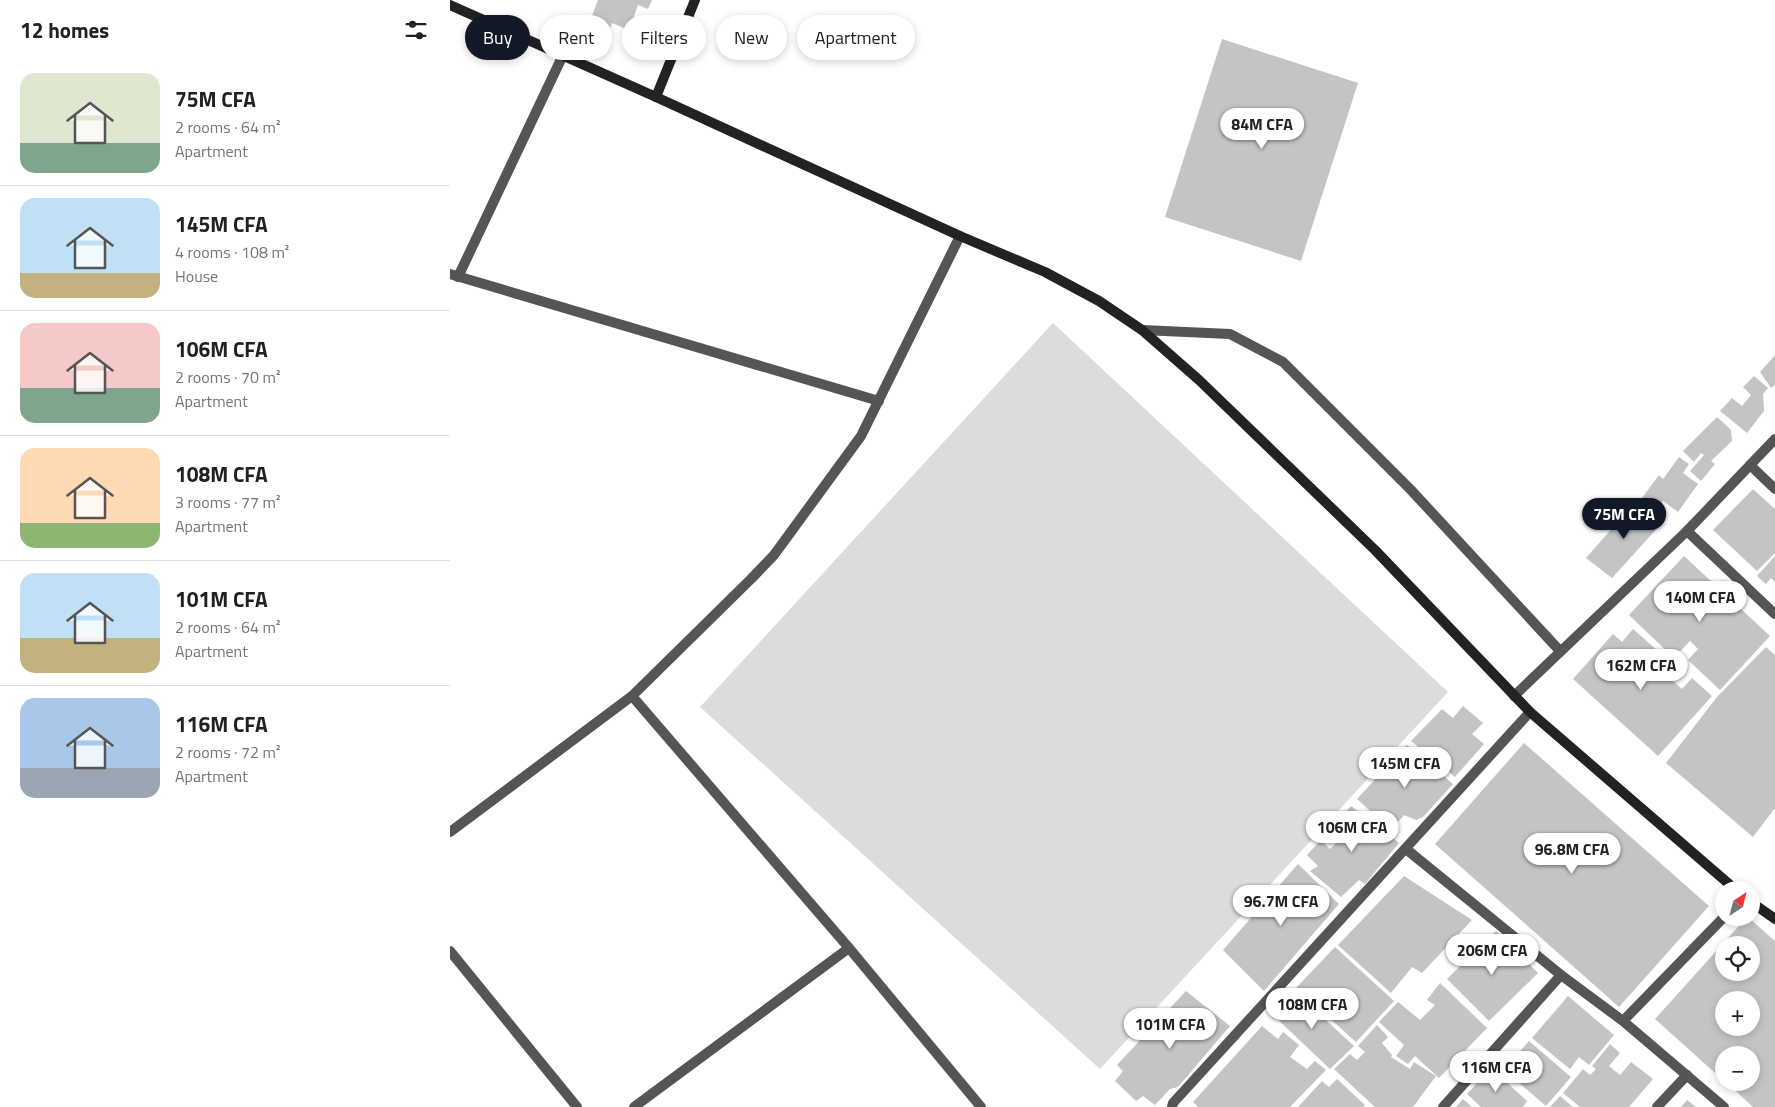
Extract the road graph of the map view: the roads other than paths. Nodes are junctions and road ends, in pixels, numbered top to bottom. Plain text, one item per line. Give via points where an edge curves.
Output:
1 (695, 0) edge
2 (450, 5) edge
3 (540, 46) edge
4 (561, 60) edge
5 (572, 60) edge
6 (656, 97) junction
7 (960, 236) junction
8 (454, 276) edge
9 (1142, 330) junction
10 (878, 402) junction
11 (1775, 439) edge
12 (1750, 466) junction
13 (1775, 490) edge
14 (1687, 531) junction
15 (1775, 614) edge
16 (1560, 651) junction
17 (632, 696) junction
18 (1514, 696) junction
19 (1530, 712) junction
20 (450, 832) edge
21 (1406, 849) junction
22 (1726, 881) edge
23 (1760, 908) edge
24 (1775, 919) edge
25 (1715, 926) edge
26 (849, 948) junction
27 (450, 951) edge
28 (1561, 975) junction
29 (1623, 1021) junction
30 (1687, 1075) junction
31 (577, 1107) edge
32 (634, 1107) edge
33 (981, 1107) edge
34 (1172, 1107) edge
35 (1443, 1107) edge
36 (1657, 1107) edge
37 (1724, 1107) edge

1 - 6 main road
2 - 3 main road
4 - 8 street
5 - 6 main road
6 - 7 main road
7 - 9 main road via 1044,272 1099,301
7 - 10 street
8 - 10 street
9 - 16 street via 1230,334 1283,362 1411,490
9 - 18 main road via 1199,380 1375,550
10 - 17 street via 861,436 774,555
11 - 12 street
12 - 13 street
12 - 14 street
14 - 15 street
14 - 16 street
16 - 18 street
17 - 20 street
17 - 26 street
18 - 19 main road
19 - 21 street
19 - 22 main road
21 - 28 street
21 - 34 street
23 - 24 main road
25 - 29 street
26 - 32 street
26 - 33 street
27 - 31 street
28 - 29 street
28 - 35 street
29 - 30 street
30 - 36 street
30 - 37 street

